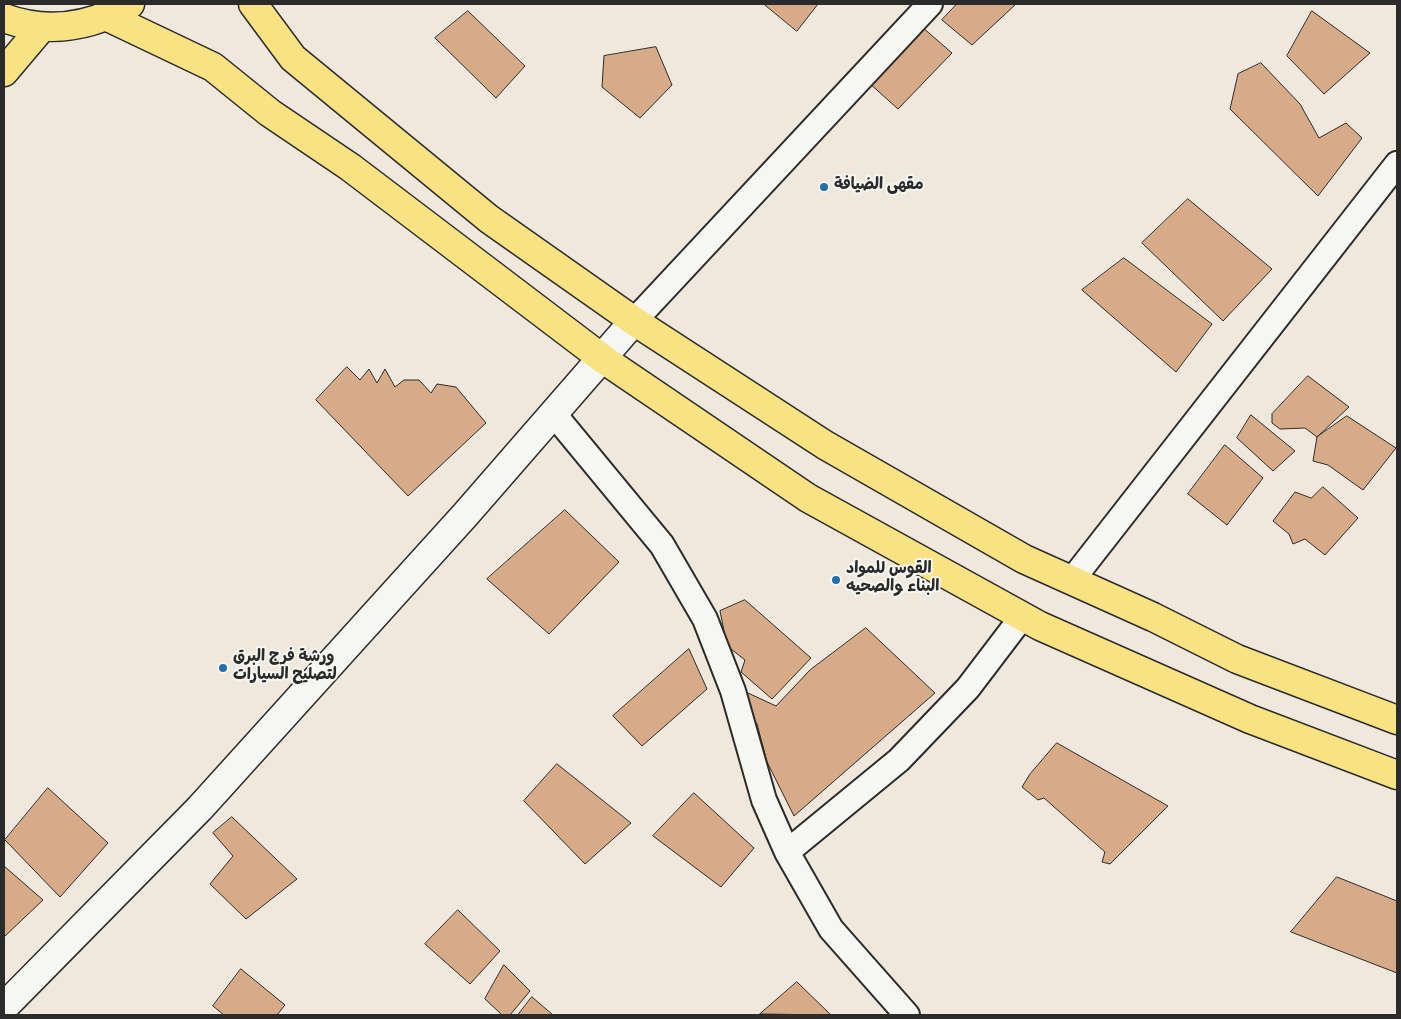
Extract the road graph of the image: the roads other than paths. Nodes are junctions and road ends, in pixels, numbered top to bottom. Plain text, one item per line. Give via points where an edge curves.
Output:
1 (253, 4) edge
2 (930, 4) edge
3 (119, 10) edge
4 (4, 18) edge
5 (42, 27) junction
6 (4, 72) edge
7 (1397, 164) edge
8 (634, 322) junction
9 (603, 359) junction
10 (553, 413) junction
11 (1072, 580) junction
12 (1022, 617) junction
13 (1397, 720) edge
14 (1397, 775) edge
15 (787, 852) junction
16 (4, 1007) edge
17 (907, 1015) edge

1 - 8 main road via 293,58 489,219
2 - 8 street
3 - 5 main road via 72,26
3 - 9 main road via 213,67 270,113 350,167
4 - 5 main road
5 - 6 main road
7 - 11 street
8 - 9 street
8 - 11 main road via 825,445 1024,559
9 - 10 street
9 - 12 main road via 808,498
10 - 15 street via 662,545 705,619 733,691 764,800
10 - 16 street via 200,808
11 - 13 main road via 1237,659
12 - 14 main road via 1250,719
12 - 15 street via 968,688 899,760
15 - 17 street via 831,929

